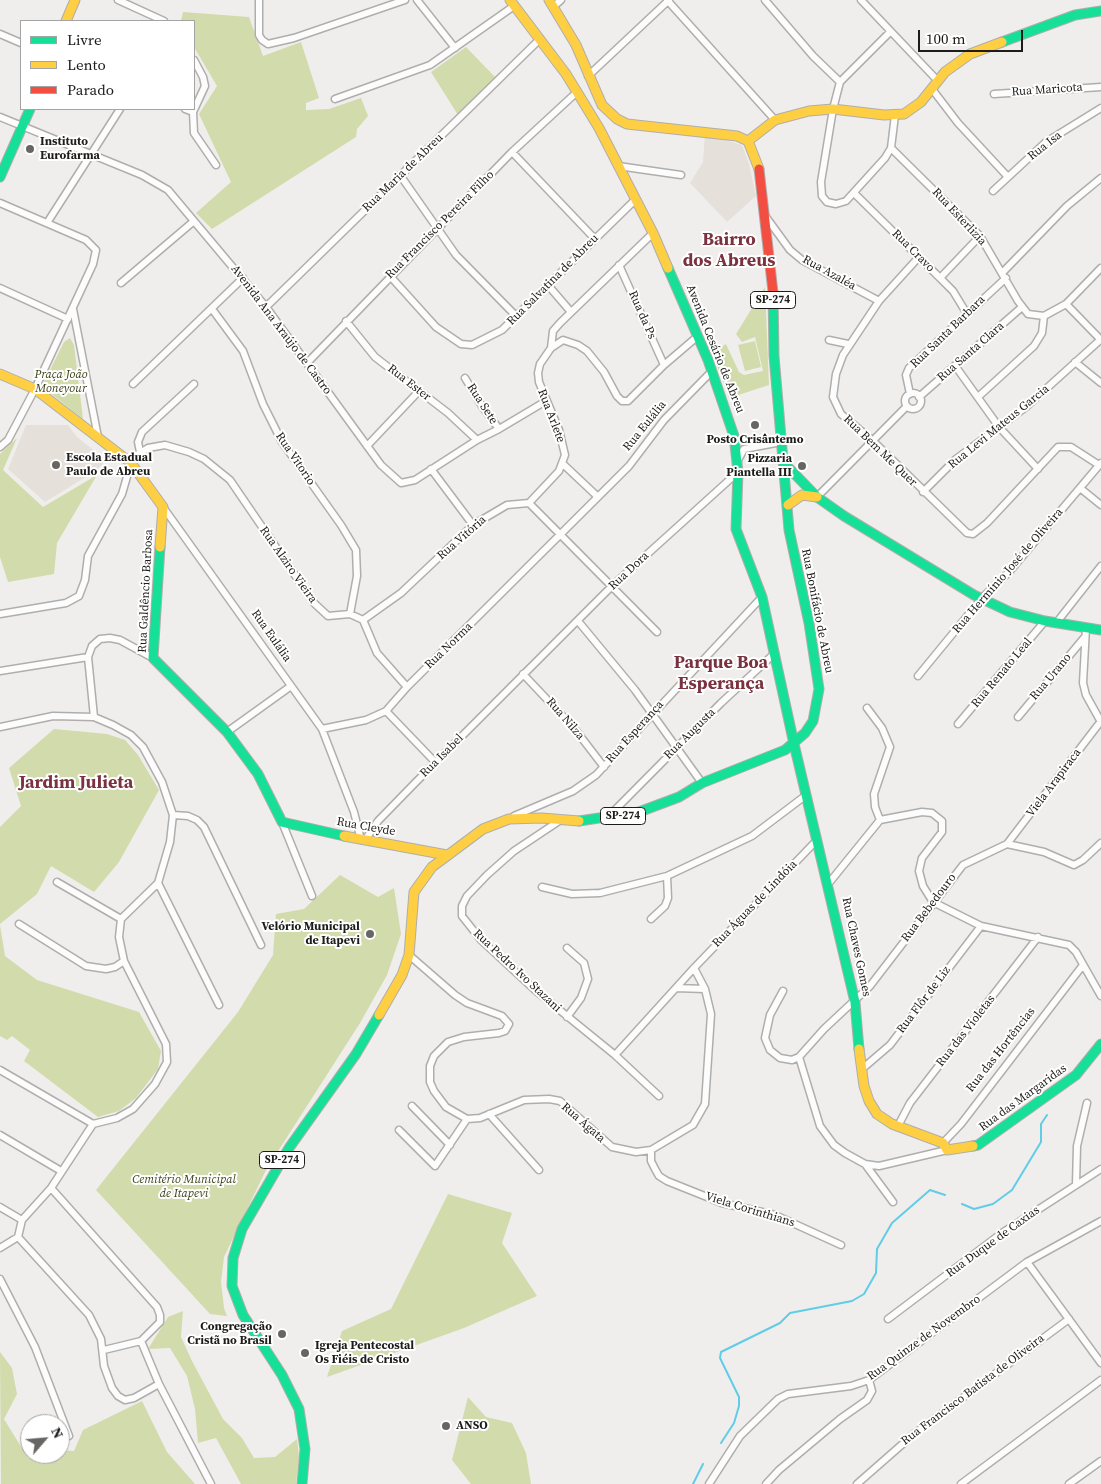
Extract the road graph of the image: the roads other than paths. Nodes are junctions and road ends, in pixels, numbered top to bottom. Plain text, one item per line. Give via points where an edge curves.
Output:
1 (75, 0) edge
2 (118, 0) edge
3 (259, 0) edge
4 (405, 0) edge
5 (417, 0) edge
6 (561, 0) edge
7 (668, 0) edge
8 (765, 0) edge
9 (862, 0) edge
10 (512, 3) edge
11 (551, 3) edge
12 (1101, 11) edge
13 (66, 20) edge
14 (162, 20) edge
15 (890, 32) junction
16 (0, 34) edge
17 (540, 40) junction
18 (20, 42) edge
19 (455, 48) junction
20 (195, 62) edge
21 (588, 76) junction
22 (937, 80) junction
23 (840, 82) junction
24 (1101, 86) edge
25 (932, 89) junction
26 (577, 92) junction
27 (994, 94) dead end
28 (336, 99) dead end
29 (1101, 108) edge
30 (833, 109) junction
31 (30, 110) edge
32 (119, 110) edge
33 (188, 110) edge
34 (195, 110) edge
35 (194, 112) joint
36 (895, 115) junction
37 (0, 117) edge
38 (775, 120) junction
39 (627, 124) junction
40 (23, 126) junction
41 (599, 128) junction
42 (748, 141) junction
43 (890, 148) junction
44 (512, 152) junction
45 (90, 154) junction
46 (216, 164) dead end
47 (618, 166) junction
48 (400, 175) junction
49 (681, 175) dead end
50 (1008, 177) junction
51 (0, 178) edge
52 (1101, 178) edge
53 (993, 191) dead end
54 (854, 193) junction
55 (636, 199) junction
56 (0, 203) edge
57 (765, 216) junction
58 (194, 221) junction
59 (47, 223) junction
60 (436, 229) junction
61 (653, 233) junction
62 (980, 236) junction
63 (594, 238) junction
64 (918, 258) junction
65 (619, 265) junction
66 (1101, 268) edge
67 (1004, 275) junction
68 (390, 276) junction
69 (242, 278) junction
70 (940, 278) junction
71 (121, 283) dead end
72 (547, 284) junction
73 (0, 288) edge
74 (879, 301) junction
75 (1066, 304) junction
76 (266, 307) junction
77 (1022, 307) junction
78 (73, 309) junction
79 (212, 309) junction
80 (572, 312) junction
81 (967, 314) junction
82 (515, 315) junction
83 (1044, 316) junction
84 (68, 319) junction
85 (346, 321) junction
86 (698, 336) junction
87 (829, 340) dead end
88 (1101, 340) edge
89 (848, 344) junction
90 (551, 348) junction
91 (1075, 362) junction
92 (307, 363) junction
93 (664, 365) junction
94 (956, 367) junction
95 (712, 371) junction
96 (0, 374) edge
97 (465, 378) dead end
98 (1101, 383) edge
99 (132, 384) dead end
100 (194, 384) dead end
101 (34, 389) junction
102 (420, 391) junction
103 (910, 394) junction
104 (919, 397) junction
105 (978, 397) junction
106 (546, 401) junction
107 (907, 406) junction
108 (999, 427) junction
109 (499, 429) junction
110 (734, 436) junction
111 (98, 437) junction
112 (477, 440) junction
113 (873, 441) junction
114 (781, 442) junction
115 (367, 446) junction
116 (0, 447) edge
117 (744, 449) junction
118 (140, 452) junction
119 (784, 462) junction
120 (131, 463) junction
121 (563, 464) junction
122 (1100, 464) edge
123 (737, 468) junction
124 (1038, 469) junction
125 (431, 470) junction
126 (1080, 488) junction
127 (923, 492) junction
128 (598, 497) junction
129 (817, 497) junction
130 (529, 503) junction
131 (788, 505) junction
132 (1101, 505) edge
133 (164, 507) junction
134 (473, 525) junction
135 (560, 535) junction
136 (1100, 569) edge
137 (612, 586) junction
138 (762, 597) junction
139 (982, 598) junction
140 (0, 614) edge
141 (350, 614) junction
142 (363, 620) junction
143 (578, 621) junction
144 (1045, 621) junction
145 (1057, 622) junction
146 (1101, 630) edge
147 (657, 632) dead end
148 (1085, 633) junction
149 (776, 653) junction
150 (88, 657) junction
151 (153, 658) junction
152 (0, 670) edge
153 (524, 674) junction
154 (918, 676) dead end
155 (291, 686) junction
156 (407, 687) junction
157 (1101, 705) edge
158 (1092, 706) junction
159 (867, 708) dead end
160 (386, 711) junction
161 (652, 713) junction
162 (94, 717) junction
163 (1018, 717) dead end
164 (1101, 722) edge
165 (958, 724) dead end
166 (0, 726) edge
167 (322, 729) junction
168 (228, 732) junction
169 (794, 744) junction
170 (678, 747) junction
171 (436, 763) junction
172 (604, 767) junction
173 (702, 783) junction
174 (805, 796) junction
175 (173, 815) junction
176 (509, 818) junction
177 (608, 818) junction
178 (880, 820) junction
179 (559, 821) junction
180 (282, 822) junction
181 (363, 840) junction
182 (817, 840) junction
183 (1101, 843) edge
184 (1008, 844) junction
185 (447, 855) junction
186 (667, 876) junction
187 (57, 882) dead end
188 (158, 883) junction
189 (829, 883) junction
190 (542, 887) dead end
191 (312, 896) dead end
192 (933, 902) junction
193 (121, 919) junction
194 (651, 919) dead end
195 (19, 924) dead end
196 (981, 926) junction
197 (1038, 937) junction
198 (261, 946) dead end
199 (567, 948) dead end
200 (409, 955) junction
201 (124, 961) junction
202 (1083, 965) junction
203 (694, 968) junction
204 (676, 988) junction
205 (705, 989) junction
206 (783, 991) dead end
207 (1101, 996) edge
208 (855, 1002) junction
209 (219, 1005) dead end
210 (567, 1017) junction
211 (1101, 1044) edge
212 (615, 1055) junction
213 (799, 1058) junction
214 (862, 1069) junction
215 (0, 1070) edge
216 (659, 1096) dead end
217 (1087, 1103) dead end
218 (412, 1106) dead end
219 (489, 1114) junction
220 (467, 1119) junction
221 (93, 1124) junction
222 (898, 1126) junction
223 (399, 1130) dead end
224 (0, 1135) edge
225 (450, 1145) junction
226 (945, 1146) junction
227 (651, 1150) junction
228 (865, 1164) junction
229 (1101, 1169) edge
230 (539, 1170) dead end
231 (61, 1171) junction
232 (1076, 1184) junction
233 (51, 1188) junction
234 (893, 1202) dead end
235 (0, 1207) edge
236 (22, 1220) junction
237 (1101, 1221) edge
238 (18, 1237) junction
239 (841, 1245) dead end
240 (0, 1248) edge
241 (1027, 1262) junction
242 (0, 1280) edge
243 (888, 1319) dead end
244 (1069, 1319) junction
245 (141, 1341) junction
246 (104, 1350) junction
247 (1101, 1363) edge
248 (869, 1380) junction
249 (1101, 1380) edge
250 (159, 1384) junction
251 (61, 1414) edge
252 (1101, 1461) edge
253 (211, 1484) edge
254 (302, 1484) edge
255 (709, 1484) edge
256 (766, 1484) edge
257 (857, 1484) edge
258 (961, 1484) edge
259 (1069, 1484) edge

1 - 13 main road
2 - 14 street
3 - 4 street via 259,35 268,44
5 - 19 street
6 - 11 street
7 - 21 street
7 - 38 street
8 - 23 street
9 - 15 street
10 - 17 main road, Avenida Cesário de Abreu
10 - 19 street
11 - 21 main road via 576,45
12 - 22 main road via 1075,15 989,46 956,62
15 - 22 street
15 - 23 street
16 - 18 street
17 - 26 main road, Avenida Cesário de Abreu
17 - 48 street, Rua Maria de Abreu
19 - 28 street via 430,65
20 - 34 street via 205,86
21 - 39 main road via 602,104
22 - 25 main road
23 - 30 street
24 - 27 street, Rua Maricota
25 - 36 main road via 912,109
25 - 50 street via 958,123
26 - 41 main road, Avenida Cesário de Abreu
26 - 44 street, Rua Francisco Pereira Filho
29 - 50 street, Rua Isa via 1046,142
30 - 36 main road
30 - 38 main road via 809,111
30 - 54 street via 821,182 822,196 831,204 846,201
31 - 40 main road
32 - 45 street
33 - 35 street
35 - 46 street via 194,133
36 - 43 street
37 - 40 street, Avenida Ana Araújo de Castro
38 - 42 main road
39 - 41 main road via 608,120
39 - 42 main road via 722,133
40 - 45 street, Avenida Ana Araújo de Castro
40 - 51 main road
41 - 47 main road, Avenida Cesário de Abreu
42 - 57 main road, SP-274 via 759,165
43 - 54 street
43 - 62 street, Rua Esterlizia
44 - 60 street, Rua Francisco Pereira Filho
44 - 63 street
45 - 58 street, Avenida Ana Araújo de Castro via 168,190
45 - 59 street
47 - 49 street
47 - 55 main road, Avenida Cesário de Abreu
48 - 60 street
48 - 76 street, Rua Maria de Abreu
50 - 53 street, Rua Isa
52 - 67 street, Rua Santa Barbara via 1067,206
54 - 64 street, Rua Cravo
55 - 61 main road, Avenida Cesário de Abreu
55 - 63 street, Rua Salvatina de Abreu
56 - 59 street
57 - 74 street, Rua Azaléa via 790,250 802,260
57 - 114 main road, SP-274 via 773,290
58 - 69 street, Avenida Ana Araújo de Castro
58 - 71 street
59 - 78 street via 86,240 96,250 96,257
60 - 68 street, Rua Francisco Pereira Filho
60 - 82 street via 466,266
61 - 65 street, Rua Arlete
61 - 86 main road, Avenida Cesário de Abreu
62 - 67 street, Rua Esterlizia
62 - 70 street
63 - 72 street, Rua Salvatina de Abreu
64 - 70 street, Rua Cravo
64 - 74 street, Rua Bem Me Quer
65 - 80 street, Rua Arlete
65 - 93 street, Rua da Ps
66 - 75 street
67 - 77 street, Rua Esterlizia
67 - 81 street, Rua Santa Barbara
68 - 82 street, Rua Salvatina de Abreu via 436,327 461,344 472,345 493,336
68 - 85 street, Rua Francisco Pereira Filho
69 - 76 street, Avenida Ana Araújo de Castro
69 - 79 street
70 - 81 street, Rua Cravo via 953,291
72 - 80 street
72 - 82 street, Rua Salvatina de Abreu
73 - 84 street
74 - 89 street, Rua Bem Me Quer
75 - 83 street
75 - 88 street
76 - 92 street, Avenida Ana Araújo de Castro
77 - 83 street via 1028,314
77 - 94 street, Rua Santa Clara
78 - 84 street
78 - 111 street
79 - 99 street
79 - 141 street, Rua Vitorio via 243,351 282,442 356,550 357,576
80 - 90 street, Rua Arlete via 553,331
81 - 103 street, Rua Santa Barbara via 910,368 906,375
83 - 105 street via 1042,333 1034,346
84 - 101 street
85 - 92 street, Rua Francisco Pereira Filho
85 - 102 street, Rua Ester via 375,356
86 - 93 street
86 - 95 main road, Avenida Cesário de Abreu
87 - 89 street
88 - 91 street, Rua Levi Mateus Garcia
89 - 113 street, Rua Bem Me Quer via 838,364 833,398 841,414
90 - 93 street via 563,340 587,351 622,401 628,401
90 - 106 street, Rua Arlete via 538,373
91 - 98 street
91 - 108 street, Rua Levi Mateus Garcia
92 - 115 street, Avenida Ana Araújo de Castro
94 - 104 street, Rua Santa Clara
94 - 105 street
95 - 110 main road, Avenida Cesário de Abreu
95 - 128 street, Rua Eulália via 664,420 629,466
96 - 101 main road, Rua Eulália
97 - 109 street, Rua Sete
100 - 118 street via 142,432 138,442
101 - 111 main road, Rua Eulália
101 - 116 street via 8,440
102 - 112 street, Rua Ester
102 - 115 street
103 - 104 street
103 - 107 street via 905,399
104 - 107 street via 916,408
105 - 108 street
106 - 109 street, Avenida Ana Araújo de Castro
106 - 121 street, Rua Arlete via 559,430 565,455
107 - 113 street
108 - 124 street
108 - 127 street, Rua Levi Mateus Garcia via 956,459
109 - 112 street, Avenida Ana Araújo de Castro
110 - 117 street
110 - 123 main road, Avenida Cesário de Abreu
111 - 120 main road, Rua Eulália
112 - 125 street, Avenida Ana Araújo de Castro
113 - 127 street, Rua Bem Me Quer
113 - 129 street
114 - 117 street
114 - 119 main road, SP-274
115 - 125 street, Avenida Ana Araújo de Castro via 388,474 401,483 415,480
117 - 123 street
118 - 120 street
118 - 141 street, Rua Alziro Vieira via 157,445 175,447 204,460 230,480 314,603 328,616
119 - 129 main road
119 - 131 main road, Rua Bonifácio de Abreu / SP-274
120 - 133 main road, Rua Eulália
120 - 140 street via 122,494 88,556 86,580 79,596 66,603
121 - 128 street
121 - 130 street
122 - 124 street via 1065,445 1058,447
122 - 126 street, Rua Hermínio José de Oliveira
123 - 137 street, Rua Dora
123 - 138 main road, Avenida Cesário de Abreu via 736,528
124 - 127 street, Rua Bem Me Quer via 973,534 967,533
125 - 134 street
126 - 132 street
126 - 139 street, Rua Hermínio José de Oliveira
128 - 135 street, Rua Eulália
129 - 131 main road via 802,495
129 - 139 main road
130 - 134 street, Rua Vitória via 507,505
130 - 135 street
131 - 169 main road, Rua Bonifácio de Abreu / SP-274 via 789,530 819,689 813,721
133 - 151 main road, Rua Galdêncio Barbosa
133 - 155 street, Rua Eulália
134 - 142 street, Rua Vitória via 401,593
135 - 137 street
135 - 156 street, Rua Norma
136 - 145 street
137 - 143 street, Rua Dora
137 - 147 street
138 - 149 main road, Avenida Cesário de Abreu
138 - 161 street, Rua Esperança
139 - 144 main road via 1010,612
139 - 154 street, Rua Hermínio José de Oliveira
141 - 142 street, Rua Alziro Vieira
142 - 156 street via 377,653
143 - 153 street, Rua Dora
143 - 161 street
144 - 145 main road
144 - 165 street, Rua Renato Leal
145 - 148 main road
146 - 148 main road
148 - 158 street via 1083,683
148 - 163 street, Rua Urano
149 - 169 main road, Avenida Cesário de Abreu
149 - 170 street, Rua Augusta
150 - 151 street via 92,646 110,638
150 - 152 street
150 - 162 street
151 - 168 main road, Rua Galdêncio Barbosa
153 - 171 street, Rua Isabel
153 - 172 street, Rua Nilza via 574,728
155 - 167 street, Rua Eulália
155 - 168 street
156 - 160 street, Rua Norma
157 - 158 street
158 - 164 street
159 - 178 street via 882,728 890,747 874,794
160 - 167 street, Rua Norma via 366,720
160 - 171 street
161 - 170 street
161 - 172 street, Rua Esperança
162 - 166 street via 52,716
162 - 175 street via 131,735 143,747 162,782
164 - 184 street, Viela Arapiraca
167 - 181 street, Rua Eulália
168 - 180 main road, Rua Galdêncio Barbosa via 258,774
169 - 173 main road, Rua Bonifácio de Abreu / SP-274
169 - 174 main road, Rua Chaves Gomes
170 - 173 street
170 - 177 street, Rua Augusta
171 - 181 street, Rua Isabel
172 - 176 street, Rua Esperança via 573,791
173 - 177 main road, Rua Bonifácio de Abreu / SP-274 via 656,806
174 - 182 main road, Rua Chaves Gomes
174 - 186 street via 752,836
175 - 188 street via 170,842
175 - 198 street via 188,816 204,827
176 - 179 main road, Rua Bonifácio de Abreu / SP-274
176 - 185 main road, Rua Bonifácio de Abreu / SP-274 via 483,829
177 - 179 main road, Rua Bonifácio de Abreu / SP-274
178 - 189 street
178 - 192 street via 922,812 932,813 942,821 942,832 922,858 918,871
179 - 210 street, Rua Pedro Ivo Stazani via 514,851 487,875 467,896 462,916 481,940
180 - 181 main road, Rua Cleyde
180 - 191 street, Rua Galdêncio Barbosa
181 - 185 main road, Rua Cleyde
182 - 189 main road, Rua Chaves Gomes
182 - 203 street, Rua Águas de Lindóia
183 - 184 street via 1074,864 1044,852
184 - 192 street, Rua Bebedouro via 963,865
185 - 200 main road, SP-274 via 432,867 414,892
186 - 190 street via 600,894 572,894
186 - 194 street via 668,898 665,906
187 - 193 street
188 - 193 street
188 - 209 street
189 - 208 main road, Rua Chaves Gomes
192 - 196 street
192 - 208 street, Rua Bebedouro via 875,981
193 - 201 street via 119,937
195 - 201 street via 86,966 106,969
196 - 197 street
196 - 214 street, Rua Flôr de Liz via 890,1045
197 - 202 street via 1069,945
197 - 222 street, Rua das Violetas via 910,1103
199 - 210 street via 584,963 588,979 581,998
200 - 220 street via 455,995 502,1016 509,1024 505,1031 499,1033 448,1042 434,1056 429,1075 434,1091 446,1107
200 - 254 main road, SP-274 via 393,991 356,1054 289,1148 250,1214 233,1258 232,1286 239,1308 282,1375 299,1410 305,1449
201 - 221 street via 161,1032 168,1054 167,1062 155,1084 133,1108 117,1118
202 - 207 street
202 - 226 street, Rua das Hortências
203 - 204 street, Rua Águas de Lindóia
203 - 205 street
204 - 205 street
204 - 212 street, Rua Águas de Lindóia
205 - 227 street via 711,1014 702,1112 693,1125
206 - 213 street via 770,1015 765,1038 770,1050 780,1058
208 - 213 street, Rua Bebedouro via 824,1029
208 - 214 main road, Rua Chaves Gomes
210 - 212 street, Rua Pedro Ivo Stazani
211 - 226 main road, Rua das Margaridas via 1076,1076 991,1137 978,1145
212 - 216 street, Rua Pedro Ivo Stazani
213 - 228 street via 826,1137
214 - 222 main road, Rua Chaves Gomes via 866,1093 873,1109
215 - 221 street
217 - 232 street via 1077,1146
218 - 225 street
219 - 220 street, Rua Ágata
219 - 227 street, Rua Ágata via 524,1100 560,1101 612,1147 636,1152
219 - 230 street
220 - 225 street
221 - 231 street
222 - 226 main road, Rua Chaves Gomes
223 - 225 street via 432,1165 438,1164
224 - 231 street
226 - 228 street via 889,1164
227 - 239 street, Viela Corinthians via 651,1161 659,1176 705,1198 775,1215
228 - 234 street
229 - 232 street, Rua Duque de Caxias
231 - 233 street
232 - 243 street, Rua Duque de Caxias via 1002,1233
233 - 236 street
233 - 245 street via 157,1307 160,1322
235 - 236 street
236 - 238 street
237 - 241 street, Rua Quinze de Novembro
238 - 240 street
238 - 246 street via 89,1315
241 - 244 street
241 - 248 street, Rua Quinze de Novembro
242 - 251 street via 35,1346
244 - 247 street
244 - 257 street, Rua Francisco Batista de Oliveira via 914,1434
245 - 246 street
245 - 250 street
246 - 250 street via 108,1378 118,1396 125,1400 134,1398
248 - 255 street, Rua Quinze de Novembro via 851,1386 788,1394 778,1399 740,1436
248 - 256 street via 872,1391 867,1400 840,1419
249 - 258 street
250 - 253 street
252 - 259 street

